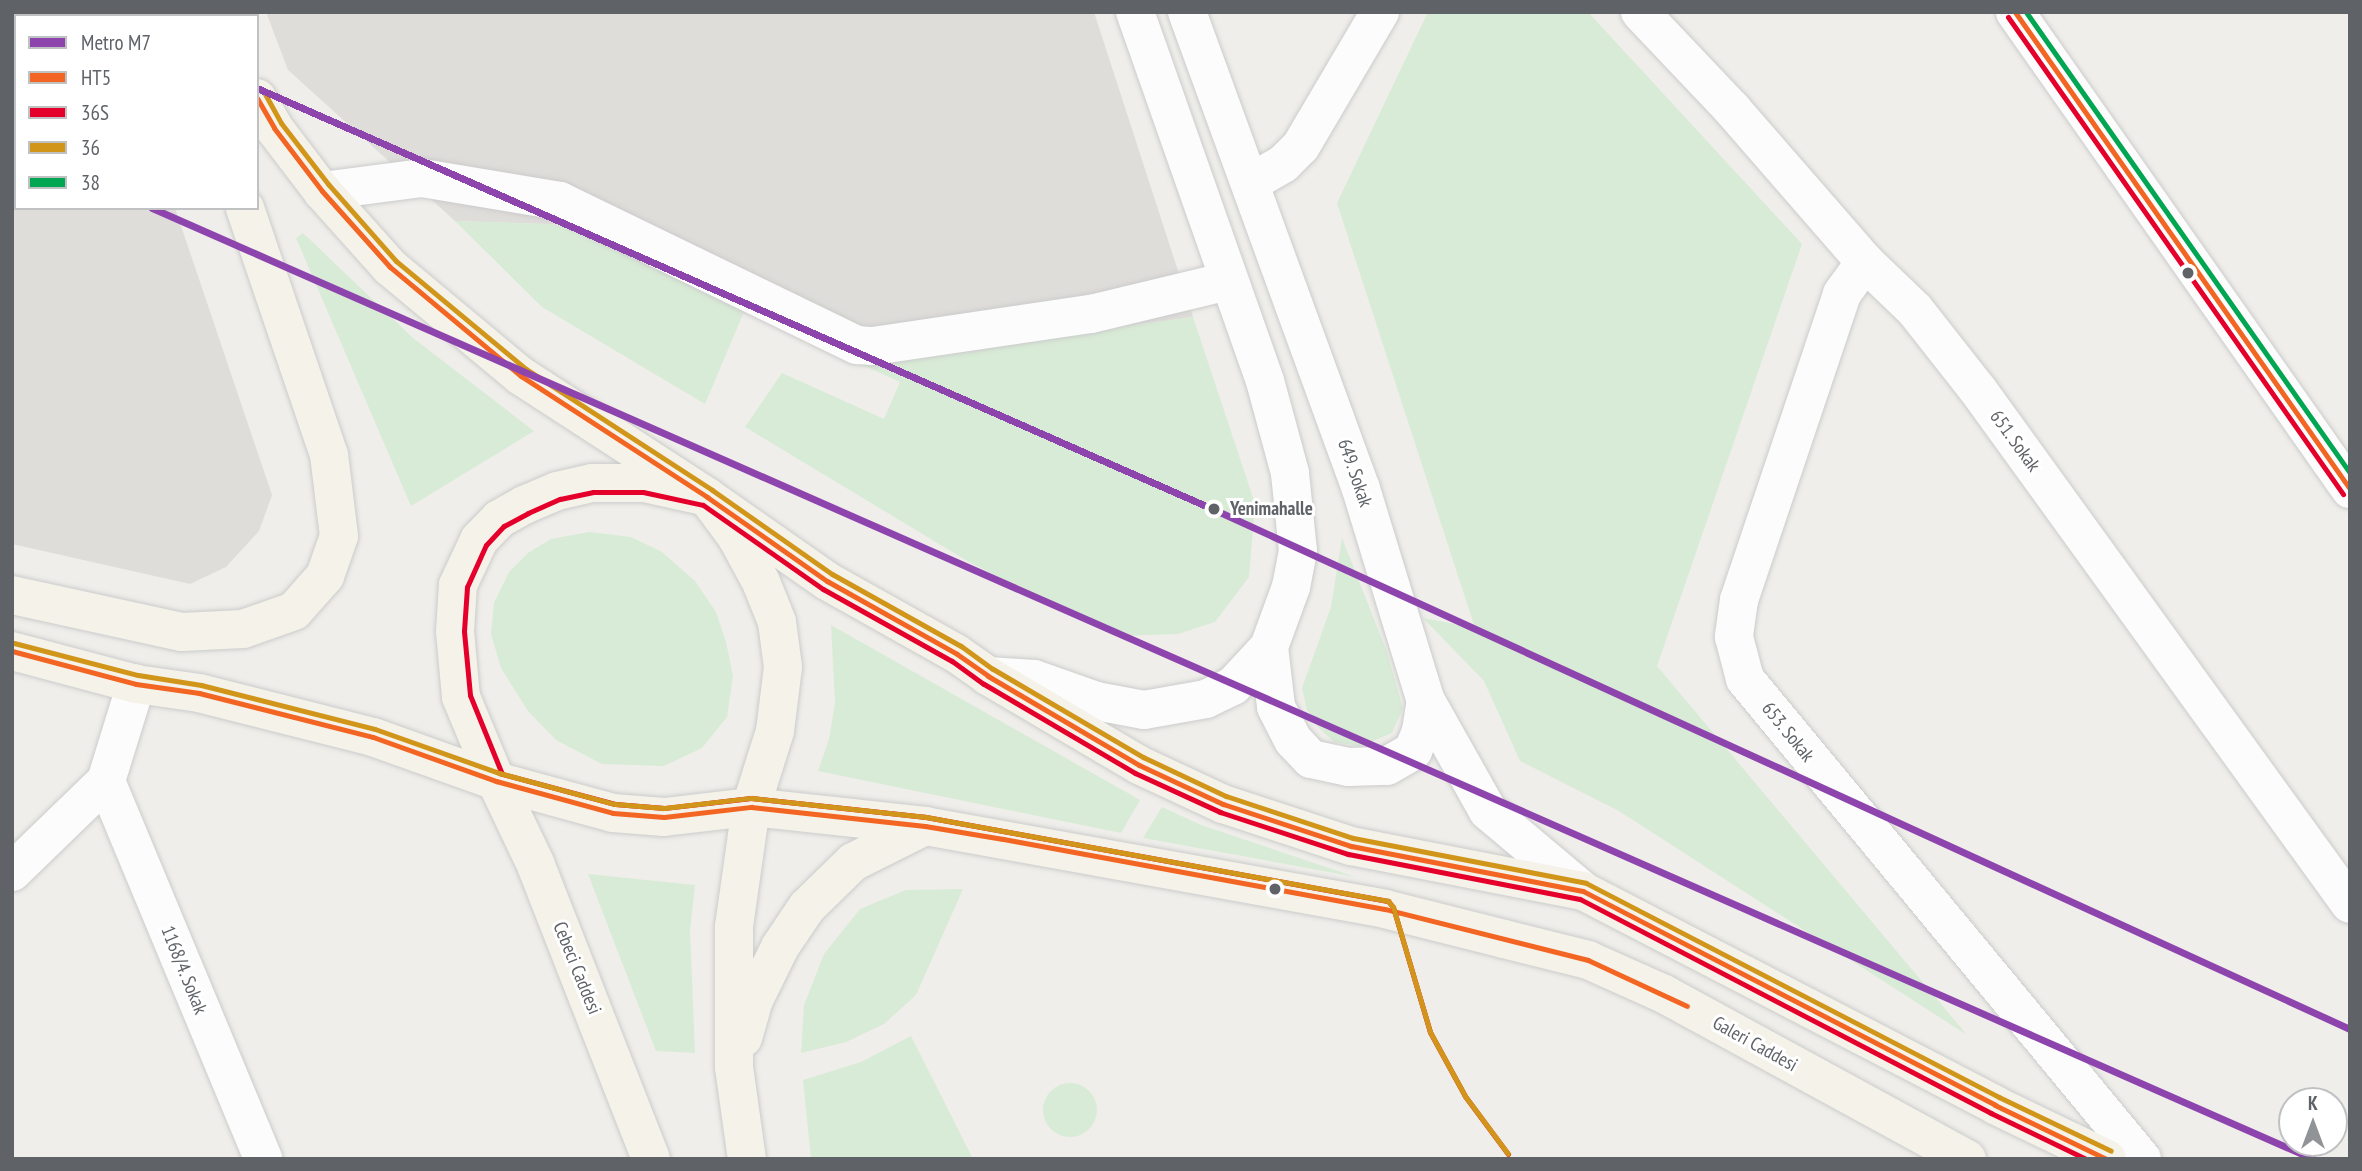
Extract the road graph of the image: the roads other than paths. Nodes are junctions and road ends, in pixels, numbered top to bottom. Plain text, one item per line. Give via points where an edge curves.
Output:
1 (1135, 12) edge
2 (1187, 12) edge
3 (1380, 12) edge
4 (1640, 12) edge
5 (2015, 12) edge
6 (259, 102) edge
7 (1250, 183) junction
8 (322, 191) junction
9 (245, 210) edge
10 (1865, 262) junction
11 (1228, 281) junction
12 (2349, 486) edge
13 (707, 497) junction
14 (12, 594) edge
15 (1269, 647) junction
16 (12, 651) edge
17 (988, 676) junction
18 (136, 684) junction
19 (1426, 701) junction
20 (106, 780) junction
21 (495, 780) junction
22 (751, 807) junction
23 (925, 825) junction
24 (12, 872) edge
25 (1583, 891) junction
26 (2350, 904) edge
27 (734, 1067) junction
28 (263, 1159) edge
29 (651, 1159) edge
30 (747, 1159) edge
31 (1967, 1159) edge
32 (2107, 1159) edge
33 (2142, 1159) edge

1 - 11 street
2 - 7 street, 649. Sokak
3 - 7 street via 1301,146 1283,164
4 - 10 street, 651. Sokak
5 - 12 street
6 - 8 main road
7 - 19 street, 649. Sokak via 1361,489
8 - 11 street via 422,178 560,201 857,345 1091,314
8 - 13 main road via 390,267 470,336 521,376
9 - 14 main road via 328,455 339,536 325,576 294,611 243,629 182,632
10 - 26 street, 651. Sokak via 1915,310 1978,390
10 - 33 street, 653. Sokak via 1842,294 1739,600 1734,637 1745,679
11 - 15 street via 1265,381 1296,511 1298,551 1291,587
13 - 17 main road via 827,581
13 - 21 main road, Cebeci Caddesi via 644,483 592,483 524,505 499,519 479,540 458,585 455,631 461,697
13 - 22 main road via 736,536 761,582 779,634 783,667 775,731
15 - 17 street via 1233,686 1206,699 1144,710 1096,701 1034,679
15 - 19 street via 1276,707 1293,740 1311,759 1349,767 1387,766 1413,751
16 - 18 main road, Galeri Caddesi
17 - 25 main road via 1139,765 1223,804 1351,846
18 - 20 street
18 - 21 main road, Galeri Caddesi via 199,693 334,727
19 - 25 street, 649. Sokak via 1488,811
20 - 24 street
20 - 28 street, 1168/4. Sokak
21 - 22 main road, Galeri Caddesi via 613,813 664,817
21 - 29 main road, Cebeci Caddesi via 537,865
22 - 23 main road, Galeri Caddesi
22 - 27 main road via 734,926
23 - 27 main road via 853,862 807,907 780,947 754,1000
23 - 31 main road, Galeri Caddesi via 1385,909 1588,960 1664,994
25 - 32 main road
27 - 30 main road

